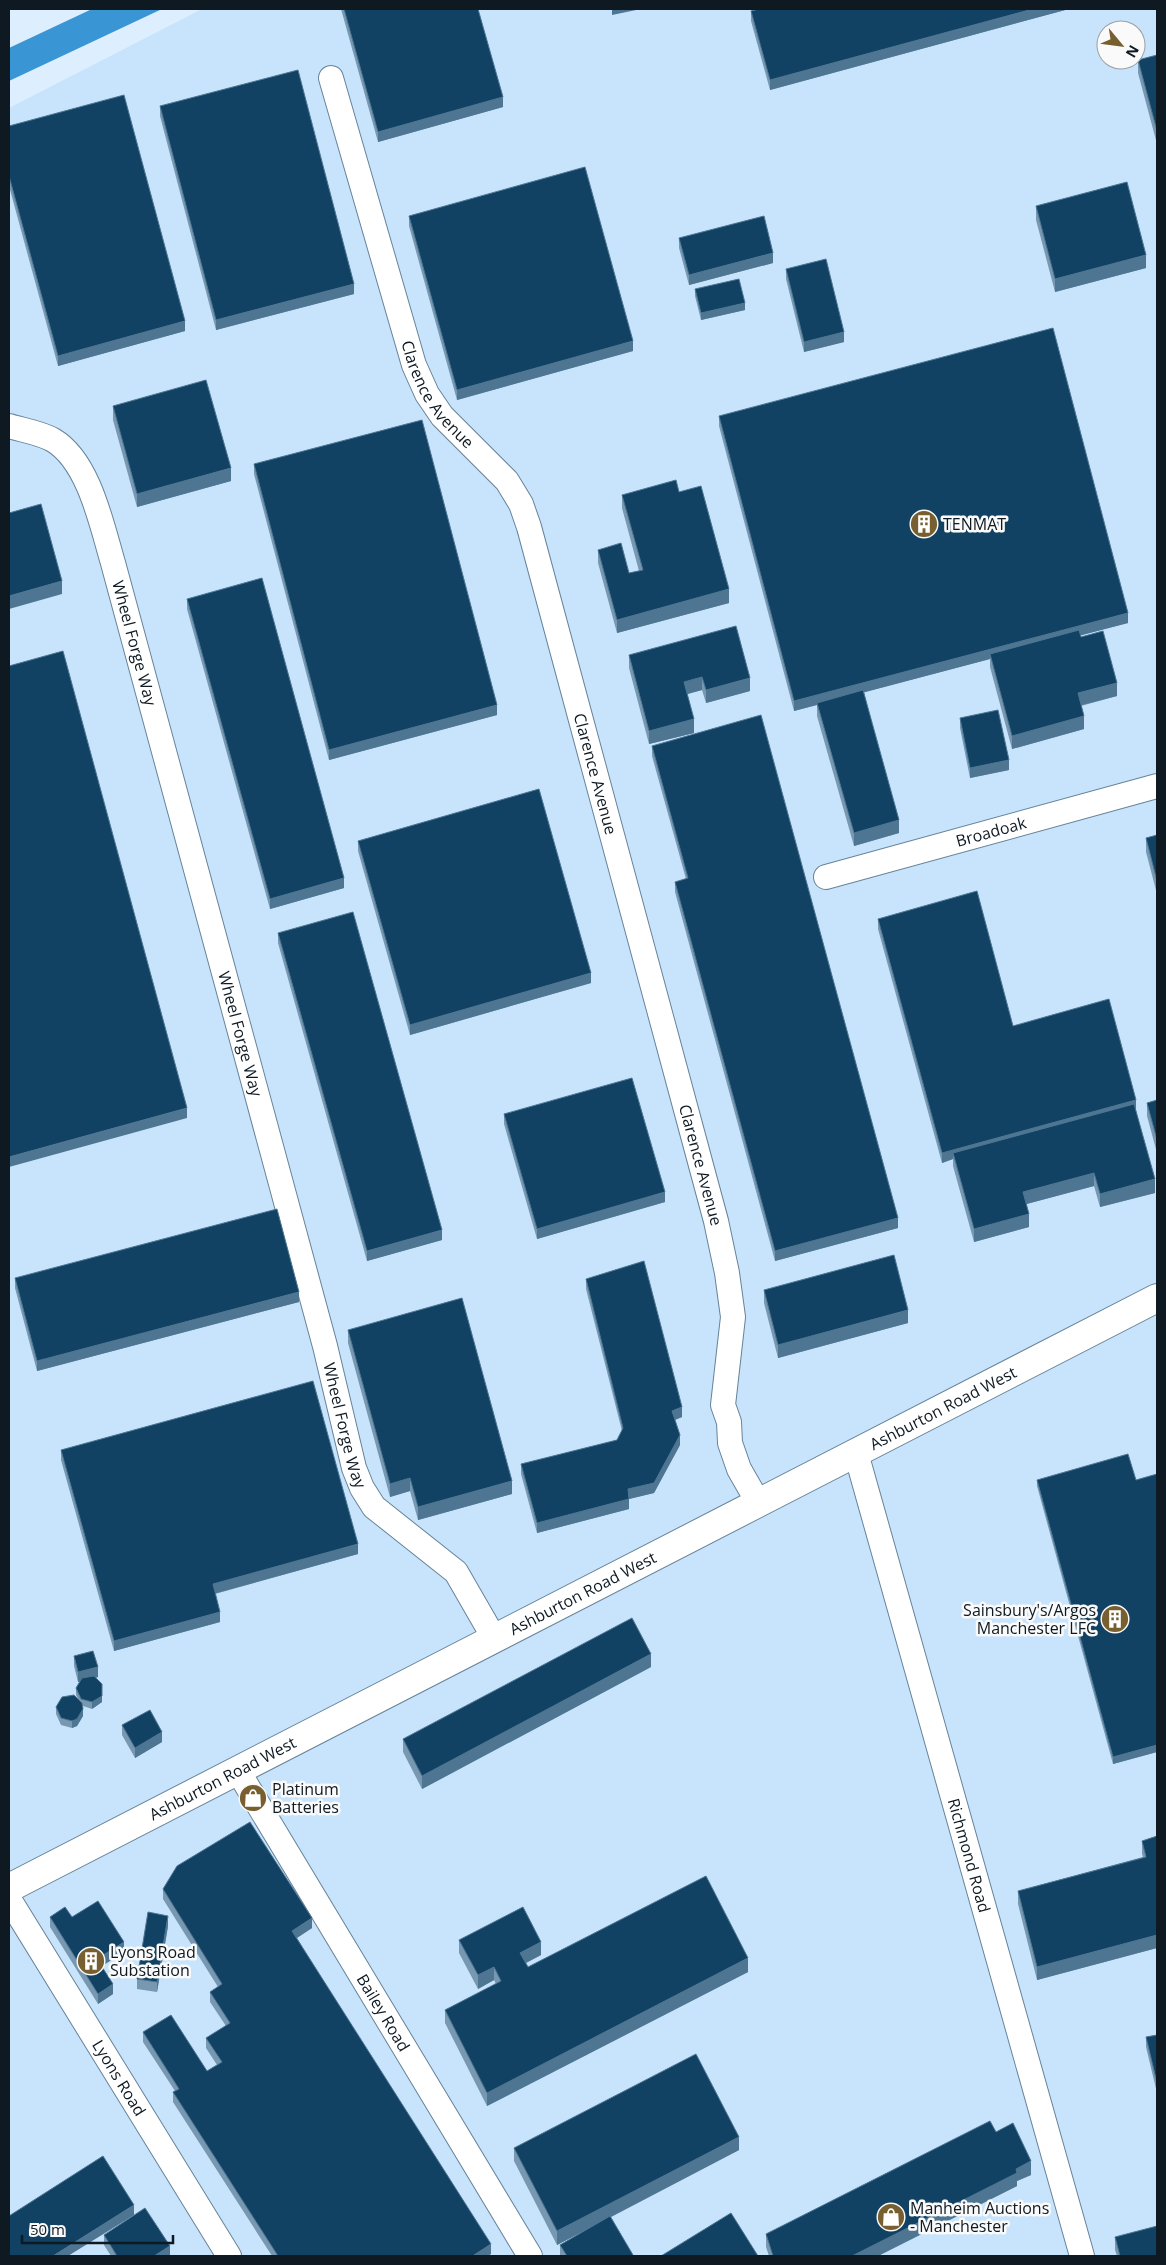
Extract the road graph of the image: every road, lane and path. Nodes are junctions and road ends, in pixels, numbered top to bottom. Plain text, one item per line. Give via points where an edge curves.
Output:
1 (331, 78) dead end
2 (9, 426) edge
3 (1157, 786) edge
4 (826, 877) dead end
5 (1157, 1298) edge
6 (856, 1453) junction
7 (759, 1504) junction
8 (494, 1638) junction
9 (238, 1771) junction
10 (9, 1888) edge
11 (9, 1899) edge
12 (229, 2256) edge
13 (530, 2256) edge
14 (1082, 2256) edge

1 - 7 street, Clarence Avenue via 412,356 427,394 442,416 507,481 521,504 529,527 716,1221 733,1317 723,1405 738,1469
2 - 8 street, Wheel Forge Way via 53,440 83,473 94,502 323,1336 357,1474 374,1507 456,1572
3 - 4 street, Broadoak
5 - 6 main road, Ashburton Road West
6 - 7 main road, Ashburton Road West
6 - 14 street, Richmond Road
7 - 8 main road, Ashburton Road West
8 - 9 main road, Ashburton Road West
9 - 10 main road, Ashburton Road West
9 - 13 street, Bailey Road
11 - 12 street, Lyons Road

